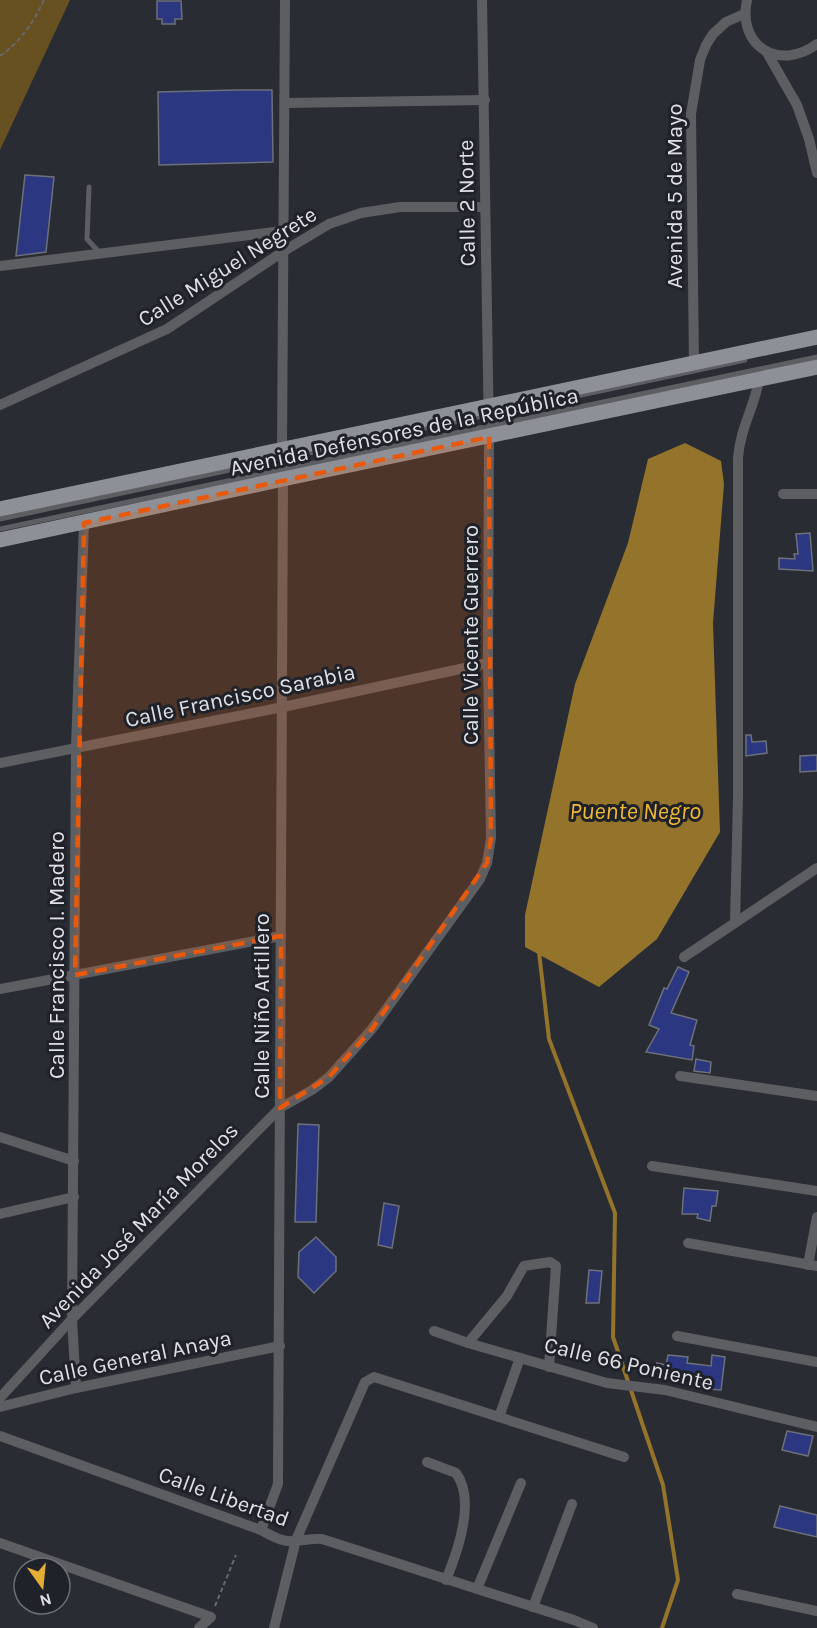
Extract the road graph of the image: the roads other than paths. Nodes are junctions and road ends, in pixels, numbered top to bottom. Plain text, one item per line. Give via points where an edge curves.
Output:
1 (285, 0) edge
2 (482, 0) edge
3 (747, 0) edge
4 (744, 14) junction
5 (817, 44) edge
6 (766, 51) junction
7 (485, 100) junction
8 (285, 104) junction
9 (817, 173) edge
10 (89, 187) dead end
11 (485, 207) junction
12 (282, 231) junction
13 (284, 251) junction
14 (100, 254) junction
15 (0, 266) edge
16 (817, 337) edge
17 (817, 357) edge
18 (747, 359) dead end
19 (694, 363) junction
20 (817, 367) edge
21 (759, 380) junction
22 (0, 405) edge
23 (489, 411) junction
24 (489, 432) junction
25 (282, 449) junction
26 (283, 479) junction
27 (783, 494) dead end
28 (817, 495) edge
29 (0, 508) edge
30 (0, 519) edge
31 (84, 523) junction
32 (0, 530) edge
33 (0, 540) edge
34 (488, 663) junction
35 (283, 706) junction
36 (76, 748) junction
37 (0, 763) edge
38 (487, 863) joint
39 (817, 868) edge
40 (735, 923) junction
41 (281, 936) junction
42 (684, 957) dead end
43 (75, 975) junction
44 (0, 989) edge
45 (680, 1076) dead end
46 (817, 1096) edge
47 (280, 1108) junction
48 (0, 1137) edge
49 (74, 1161) junction
50 (652, 1166) dead end
51 (817, 1191) edge
52 (74, 1197) junction
53 (0, 1214) edge
54 (817, 1217) edge
55 (688, 1243) dead end
56 (812, 1265) edge
57 (72, 1319) junction
58 (434, 1330) dead end
59 (678, 1336) dead end
60 (468, 1343) junction
61 (280, 1346) junction
62 (520, 1358) junction
63 (817, 1362) edge
64 (549, 1367) junction
65 (76, 1388) junction
66 (0, 1398) edge
67 (0, 1407) edge
68 (499, 1417) junction
69 (817, 1427) edge
70 (0, 1436) edge
71 (624, 1457) dead end
72 (427, 1462) dead end
73 (521, 1483) dead end
74 (572, 1504) dead end
75 (261, 1530) junction
76 (296, 1540) junction
77 (0, 1543) edge
78 (446, 1580) junction
79 (477, 1589) junction
80 (737, 1594) dead end
81 (533, 1607) junction
82 (817, 1611) edge
83 (199, 1628) edge
84 (274, 1628) edge
85 (593, 1628) edge

1 - 8 street
2 - 7 street, Calle 2 Norte
3 - 4 street
4 - 6 street via 750,35
4 - 19 street, Avenida 5 de Mayo via 726,22 706,45 691,114
5 - 6 street via 793,56
6 - 9 street via 797,105
7 - 8 street
7 - 11 street, Calle 2 Norte
8 - 12 street
10 - 14 lane via 87,239
11 - 13 street, Calle Miguel Negrete via 400,207 361,213 329,224
11 - 23 street, Calle 2 Norte
12 - 13 street
12 - 14 street
13 - 22 street, Calle Miguel Negrete via 167,329
13 - 25 street
14 - 15 street
16 - 19 main road, Avenida Defensores de la República
17 - 24 lane
18 - 23 lane
19 - 23 main road, Avenida Defensores de la República
20 - 21 main road, Avenida Defensores de la República
21 - 24 main road, Avenida Defensores de la República
21 - 40 street via 739,441 738,458
23 - 24 street, Calle Vicente Guerrero
23 - 25 main road, Avenida Defensores de la República
23 - 30 lane
24 - 26 main road, Avenida Defensores de la República
24 - 32 lane
24 - 34 street, Calle Vicente Guerrero
25 - 29 main road, Avenida Defensores de la República
26 - 31 main road, Avenida Defensores de la República
26 - 35 street, Calle Niño Artillero
27 - 28 street
31 - 33 main road, Avenida Defensores de la República
31 - 36 street, Calle Francisco I. Madero
34 - 35 street, Calle Francisco Sarabia
34 - 38 street, Calle Vicente Guerrero via 491,838
35 - 36 street, Calle Francisco Sarabia
35 - 41 street, Calle Niño Artillero
36 - 37 street, Calle Francisco Sarabia
36 - 43 street, Calle Francisco I. Madero
38 - 47 street, Avenida José María Morelos via 480,879 372,1029 329,1077
39 - 40 street
40 - 42 street
41 - 43 street
41 - 47 street, Calle Niño Artillero
43 - 44 street
43 - 49 street, Calle Francisco I. Madero
45 - 46 street
47 - 57 street, Avenida José María Morelos
47 - 61 street, Calle Niño Artillero
48 - 49 street
49 - 52 street, Calle Francisco I. Madero
50 - 51 street
52 - 53 street
52 - 57 street, Calle Francisco I. Madero
54 - 56 street
55 - 56 street
57 - 65 street, Calle Francisco I. Madero
57 - 66 street, Avenida José María Morelos
58 - 60 street, Calle 66 Poniente
59 - 63 street
60 - 62 street, Calle 66 Poniente
60 - 64 street via 507,1296 524,1266 550,1262 556,1266
61 - 65 street, Calle General Anaya
61 - 75 street, Calle Niño Artillero via 278,1484
62 - 64 street, Calle 66 Poniente
62 - 68 street
64 - 69 street, Calle 66 Poniente
65 - 67 street, Calle General Anaya
68 - 71 street
68 - 76 street via 374,1377 365,1382
70 - 75 street, Calle Libertad
72 - 78 street via 456,1473 463,1487 465,1501 457,1554
73 - 79 street
74 - 81 street
75 - 76 street, Calle Libertad via 281,1540
76 - 78 street, Calle Libertad via 322,1539
76 - 84 street
77 - 83 street via 211,1617
78 - 79 street, Calle Libertad
79 - 81 street, Calle Libertad
80 - 82 street
81 - 85 street, Calle Libertad

